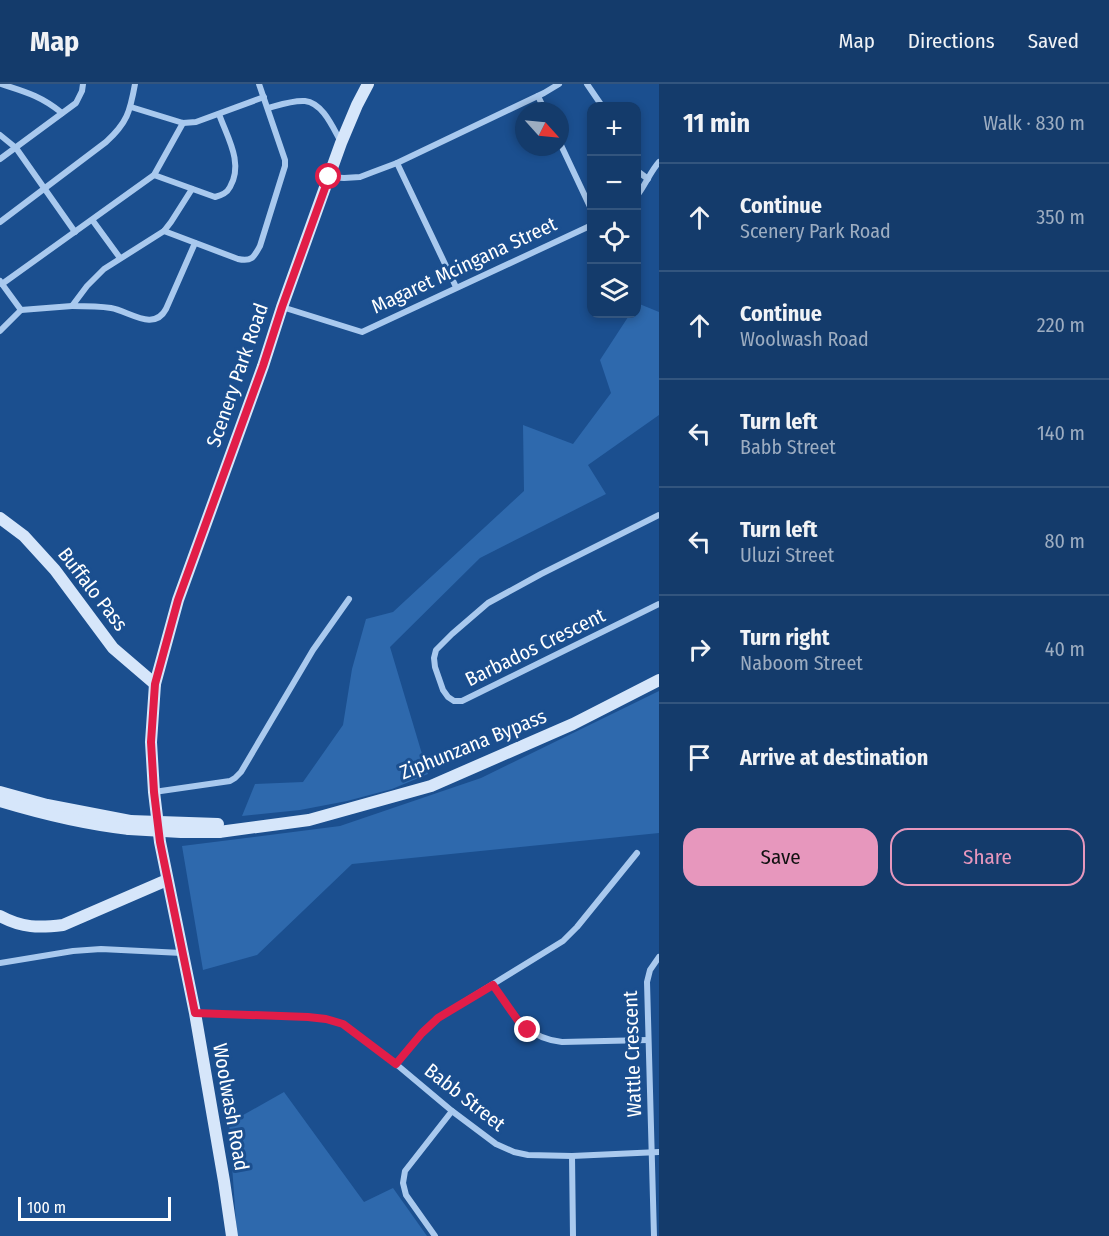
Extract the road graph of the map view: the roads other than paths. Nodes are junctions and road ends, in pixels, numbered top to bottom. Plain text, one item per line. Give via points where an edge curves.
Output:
1 (1, 84) edge
2 (83, 84) edge
3 (135, 84) edge
4 (259, 84) edge
5 (368, 84) edge
6 (559, 84) edge
7 (587, 84) edge
8 (538, 96) junction
9 (264, 97) junction
10 (541, 102) edge
11 (599, 102) edge
12 (131, 107) junction
13 (268, 108) junction
14 (62, 113) junction
15 (219, 114) junction
16 (183, 123) junction
17 (0, 135) edge
18 (341, 143) junction
19 (16, 148) junction
20 (566, 156) edge
21 (0, 159) edge
22 (659, 162) edge
23 (397, 163) junction
24 (641, 174) edge
25 (154, 175) junction
26 (329, 177) junction
27 (648, 179) junction
28 (44, 189) junction
29 (192, 189) junction
30 (641, 190) edge
31 (591, 210) edge
32 (93, 220) junction
33 (0, 222) edge
34 (587, 227) edge
35 (164, 231) junction
36 (75, 232) junction
37 (195, 243) junction
38 (120, 258) junction
39 (1, 283) edge
40 (456, 287) junction
41 (72, 306) junction
42 (282, 307) junction
43 (21, 310) junction
44 (0, 331) edge
45 (659, 515) edge
46 (0, 518) edge
47 (350, 599) dead end
48 (659, 604) edge
49 (659, 680) edge
50 (155, 684) junction
51 (0, 792) edge
52 (154, 792) junction
53 (4, 803) edge
54 (130, 825) junction
55 (637, 853) dead end
56 (167, 880) junction
57 (0, 916) edge
58 (182, 953) junction
59 (659, 957) edge
60 (0, 963) edge
61 (493, 985) junction
62 (195, 1013) junction
63 (648, 1040) junction
64 (396, 1064) junction
65 (452, 1111) junction
66 (655, 1153) edge
67 (572, 1156) junction
68 (232, 1236) edge
69 (435, 1236) edge
70 (573, 1236) edge
71 (654, 1236) edge

1 - 14 street via 35,95
2 - 14 street via 76,103
3 - 12 street
4 - 9 street
5 - 18 main road, Scenery Park Road
6 - 8 street
7 - 11 street
8 - 10 street
8 - 23 street
9 - 13 street
9 - 15 street
12 - 16 street
12 - 28 street via 118,132
13 - 18 street via 304,101 316,104
13 - 37 street via 285,166 255,254 245,260
14 - 19 street
15 - 16 street via 196,123
15 - 29 street via 236,160 233,182 221,196
16 - 25 street
17 - 19 street
18 - 26 main road, Scenery Park Road
19 - 21 street
19 - 28 street
20 - 31 street
22 - 27 street
23 - 26 street via 360,177
23 - 40 street
24 - 27 street
25 - 29 street
25 - 32 street
26 - 42 main road, Scenery Park Road
27 - 30 street
28 - 33 street
28 - 36 street
29 - 35 street
32 - 36 street
32 - 38 street
34 - 40 street, Magaret Mcingana Street
35 - 37 street
35 - 38 street
36 - 39 street
37 - 41 street via 158,319 145,320 118,309
38 - 41 street via 104,269
39 - 43 street
40 - 42 street, Magaret Mcingana Street via 362,332
41 - 43 street
42 - 50 main road, Scenery Park Road via 178,600
43 - 44 street
45 - 48 street, Barbados Crescent via 488,603 436,650 435,667 448,697 462,701
46 - 50 main road, Buffalo Pass via 24,536 55,570 113,648
47 - 52 street via 313,651 235,778
49 - 54 main road, Ziphunzana Bypass, bridge via 573,724 431,786 309,820 219,828
50 - 52 main road, Woolwash Road via 151,742
51 - 54 main road
52 - 56 main road, Woolwash Road
53 - 54 main road via 98,826
55 - 61 street via 563,941
56 - 57 main road via 63,926 31,927
56 - 58 main road, Woolwash Road
58 - 60 street via 101,949
58 - 62 main road, Woolwash Road
59 - 63 street, Wattle Crescent via 646,982
61 - 63 street via 519,1022 550,1041
61 - 64 street via 438,1018
62 - 64 street, Babb Street via 326,1019 343,1024
62 - 68 main road, Woolwash Road
63 - 66 street, Wattle Crescent
64 - 65 street, Babb Street
65 - 67 street, Babb Street via 496,1144 514,1152
65 - 69 street via 405,1171 403,1183 406,1195
66 - 67 street, Babb Street
66 - 71 street, Wattle Crescent
67 - 70 street

